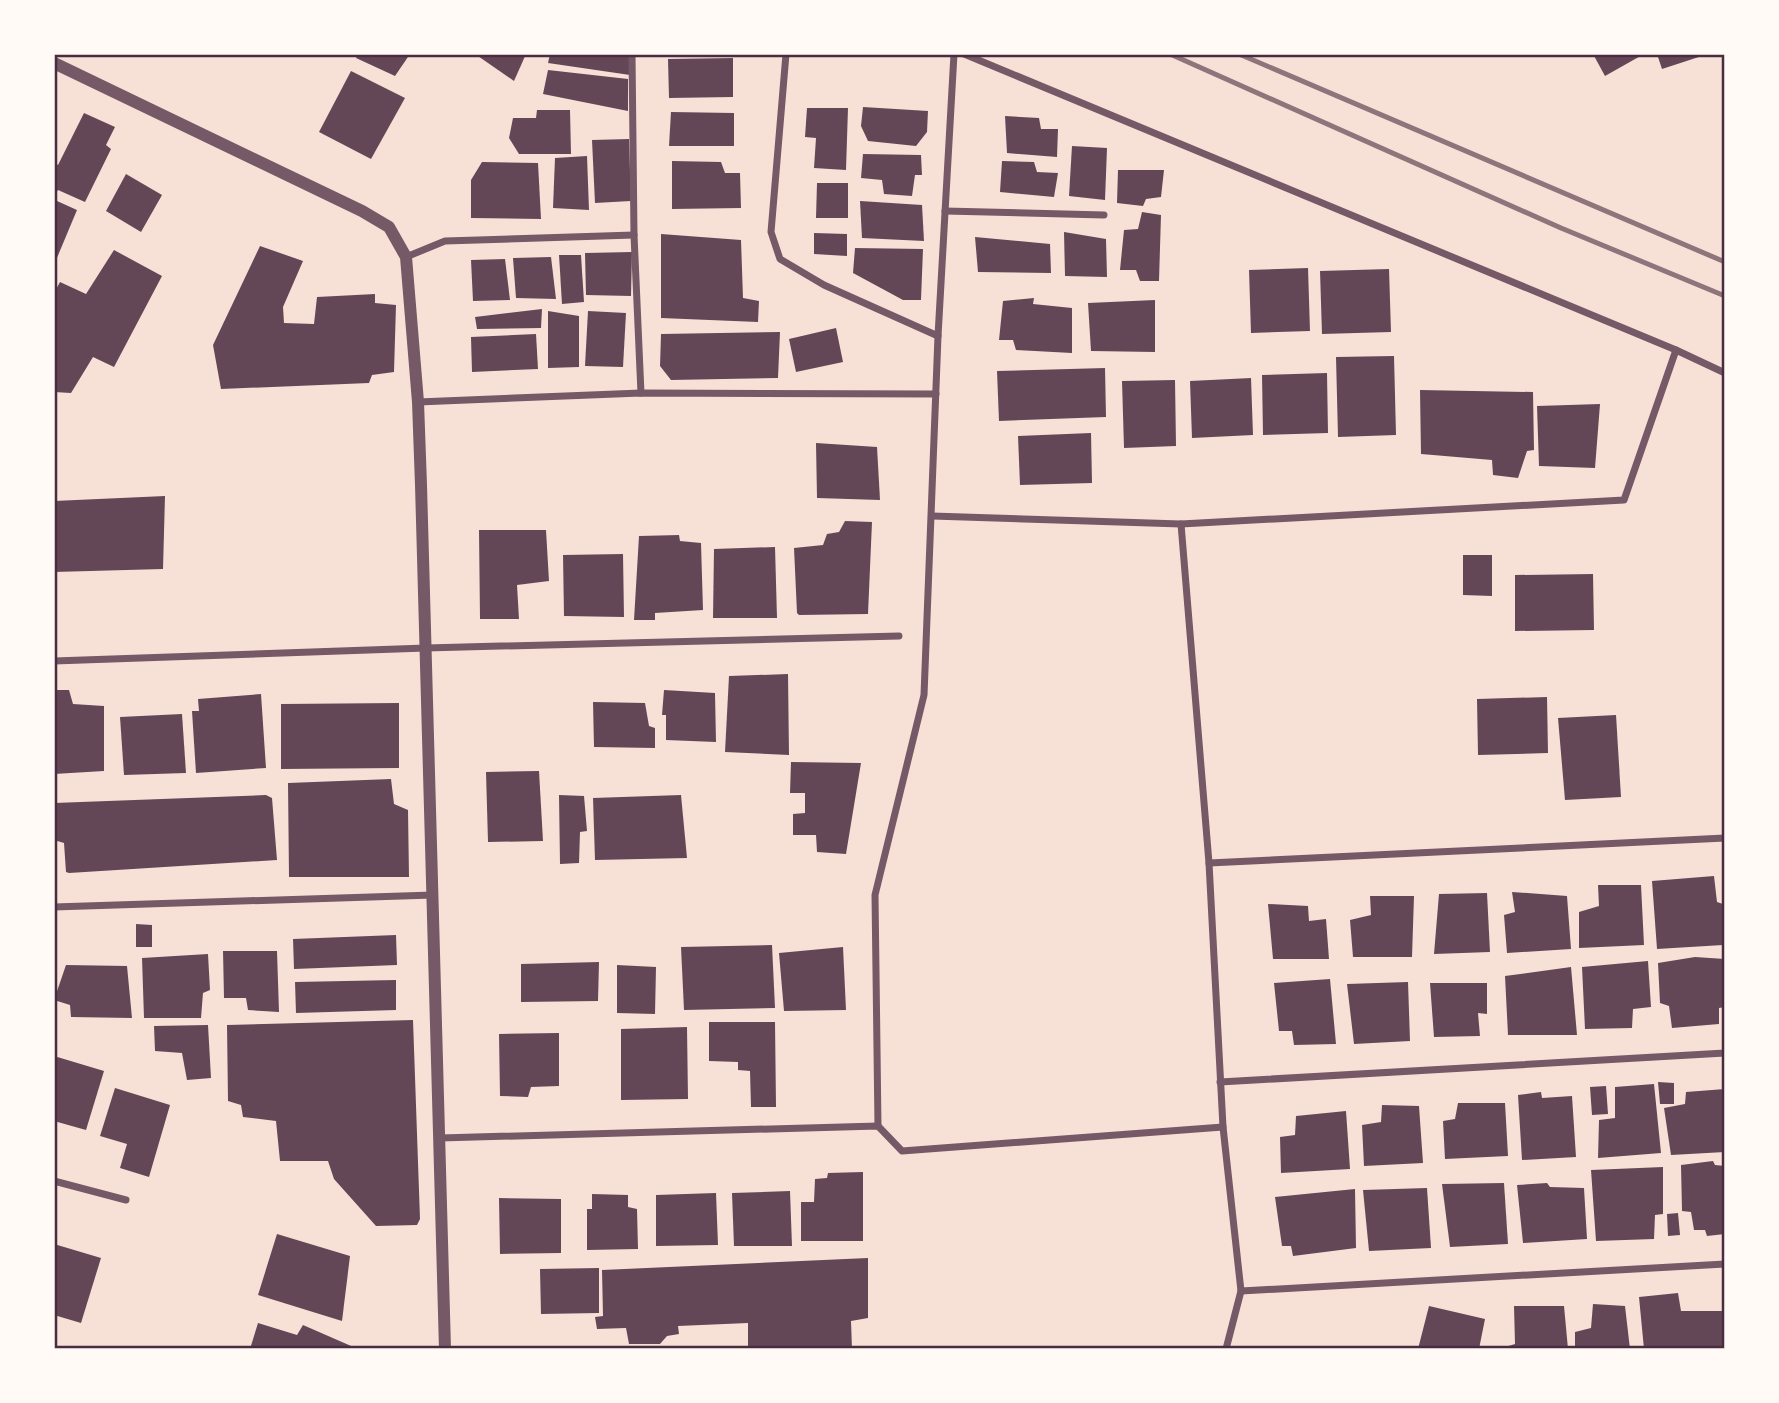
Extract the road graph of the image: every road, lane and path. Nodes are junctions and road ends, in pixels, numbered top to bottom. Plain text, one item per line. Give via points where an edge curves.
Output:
1 (632, 54) edge
2 (786, 54) edge
3 (954, 54) edge
4 (964, 54) edge
5 (54, 63) edge
6 (945, 211) junction
7 (1104, 215) dead end
8 (634, 234) junction
9 (406, 257) junction
10 (938, 336) junction
11 (1676, 350) junction
12 (1725, 373) edge
13 (641, 393) junction
14 (936, 394) junction
15 (418, 402) junction
16 (932, 516) junction
17 (1181, 524) junction
18 (899, 636) dead end
19 (426, 648) junction
20 (54, 661) edge
21 (1725, 838) edge
22 (1209, 863) junction
23 (433, 895) junction
24 (54, 907) edge
25 (1725, 1053) edge
26 (1220, 1082) junction
27 (878, 1126) junction
28 (1223, 1126) junction
29 (440, 1138) junction
30 (54, 1181) edge
31 (126, 1200) dead end
32 (1725, 1264) edge
33 (1241, 1291) junction
34 (445, 1349) edge
35 (1226, 1349) edge

1 - 8 street
2 - 10 street via 771,232 780,259 824,285
3 - 6 street
4 - 11 street
5 - 9 street via 362,211 389,227
6 - 7 street
6 - 10 street
8 - 9 street via 445,241
8 - 13 street
9 - 15 street
10 - 14 street
11 - 12 street
11 - 17 street via 1624,500
13 - 14 street
13 - 15 street
14 - 16 street
15 - 19 street
16 - 17 street
16 - 27 street via 924,695 876,895
17 - 22 street
18 - 19 street
19 - 20 street
19 - 23 street
21 - 22 street
22 - 26 street
23 - 24 street
23 - 29 street
25 - 26 street
26 - 28 street
27 - 28 street via 902,1151
27 - 29 street
28 - 33 street
29 - 34 street
30 - 31 street
32 - 33 street
33 - 35 street

